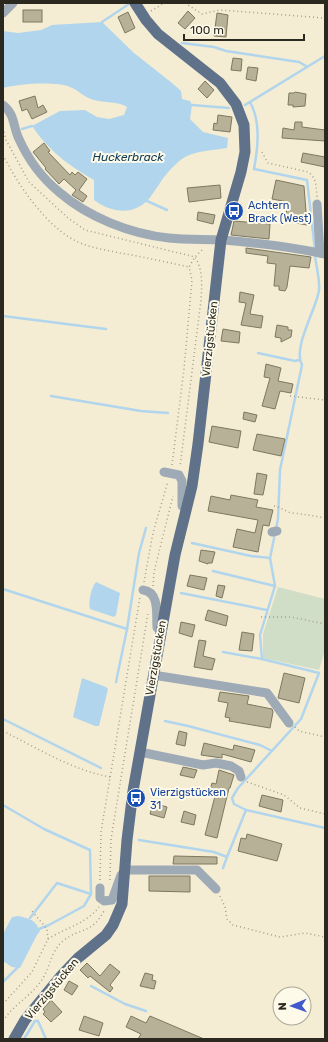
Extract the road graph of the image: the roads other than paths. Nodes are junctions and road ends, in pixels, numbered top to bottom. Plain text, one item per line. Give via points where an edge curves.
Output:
1 (12, 3) edge
2 (135, 3) edge
3 (3, 13) edge
4 (3, 105) edge
5 (317, 204) road end
6 (221, 240) junction
7 (319, 253) edge
8 (171, 473) road end
9 (186, 508) junction
10 (143, 590) road end
11 (160, 630) junction
12 (153, 675) junction
13 (289, 722) dead end
14 (140, 752) junction
15 (242, 777) dead end
16 (125, 872) junction
17 (100, 888) road end
18 (216, 888) road end
19 (14, 1039) edge

1 - 3 street
2 - 6 main road, Vierzigstücken via 158,34 220,83 236,104 244,125 245,152 242,172
4 - 6 street via 10,110 18,138 34,164 58,191 78,208 104,221 167,238
5 - 7 street
6 - 7 street via 283,246
6 - 9 main road, Vierzigstücken via 200,429
8 - 9 street via 182,481 182,506
9 - 11 main road, Vierzigstücken
10 - 11 street via 153,594 157,628
11 - 12 main road, Vierzigstücken
12 - 13 street via 266,693
12 - 14 main road, Vierzigstücken
14 - 15 street via 203,765 223,764 239,771
14 - 16 main road, Vierzigstücken via 130,810
16 - 17 street via 121,875 115,895 106,902 100,898
16 - 18 street via 197,870
16 - 19 main road, Vierzigstücken via 122,904 113,925 61,976 25,1020

